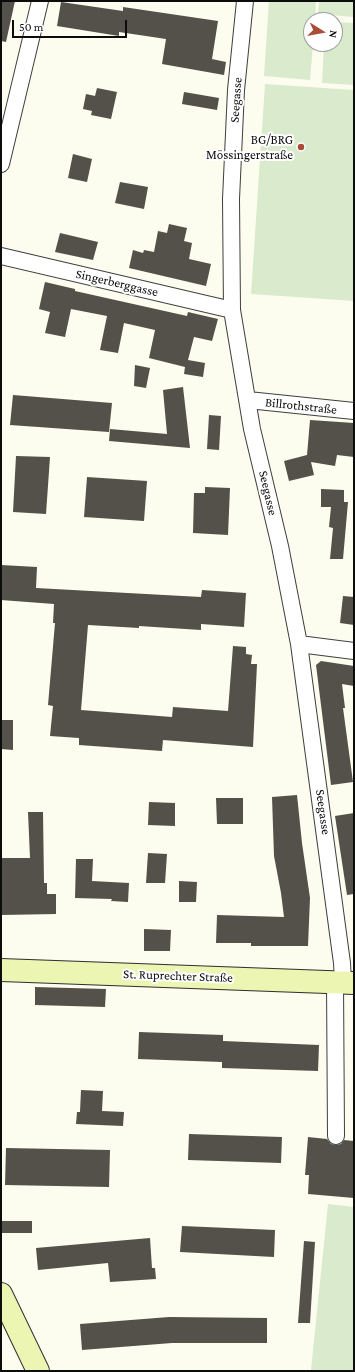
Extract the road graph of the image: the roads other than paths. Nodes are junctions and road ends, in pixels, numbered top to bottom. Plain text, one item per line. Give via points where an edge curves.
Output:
1 (40, 1) edge
2 (245, 1) edge
3 (1, 164) edge
4 (1, 256) edge
5 (232, 310) junction
6 (248, 400) junction
7 (354, 411) edge
8 (299, 644) junction
9 (354, 651) edge
10 (1, 970) edge
11 (344, 983) edge
12 (336, 1136) dead end
13 (1, 1294) edge
14 (38, 1371) edge

1 - 3 street
2 - 5 street, Seegasse via 236,90 231,199
4 - 5 street, Singerberggasse
5 - 6 street, Seegasse
6 - 7 street, Billrothstraße
6 - 8 street, Seegasse via 252,429 280,546
8 - 9 street
8 - 11 street, Seegasse
10 - 11 street, St. Ruprechter Straße
11 - 12 street, Seegasse
13 - 14 street

